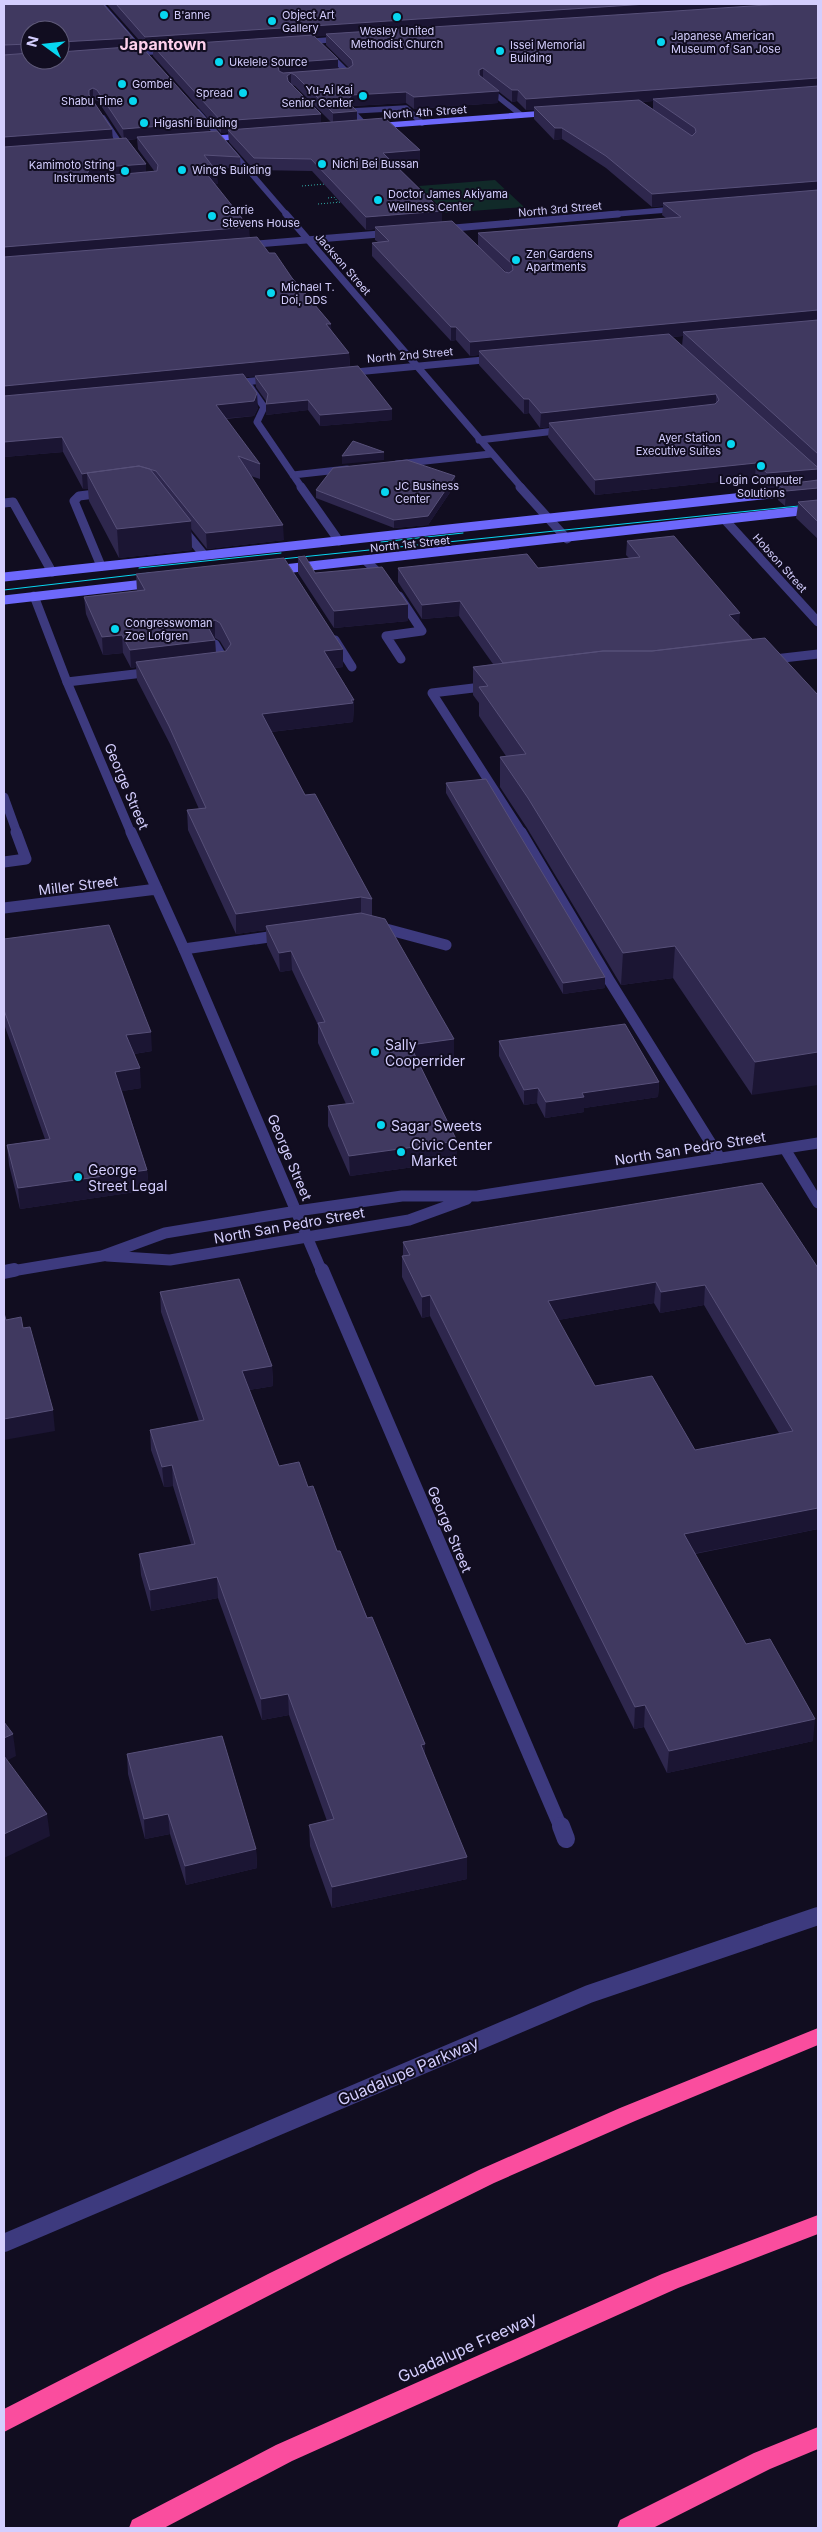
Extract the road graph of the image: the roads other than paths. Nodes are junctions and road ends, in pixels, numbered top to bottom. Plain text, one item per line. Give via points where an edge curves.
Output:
1 (101, 4) edge
2 (345, 39) edge
3 (315, 41) junction
4 (296, 42) edge
5 (179, 50) edge
6 (144, 52) junction
7 (125, 54) edge
8 (154, 65) edge
9 (330, 75) edge
10 (483, 84) edge
11 (191, 104) edge
12 (99, 112) edge
13 (558, 112) edge
14 (522, 115) junction
15 (422, 122) junction
16 (358, 127) edge
17 (366, 127) junction
18 (257, 135) edge
19 (220, 138) junction
20 (200, 139) edge
21 (121, 145) junction
22 (128, 145) edge
23 (111, 146) edge
24 (682, 209) edge
25 (431, 230) edge
26 (404, 232) edge
27 (308, 240) junction
28 (240, 246) edge
29 (506, 357) edge
30 (416, 366) junction
31 (336, 373) edge
32 (286, 378) edge
33 (246, 382) junction
34 (227, 384) edge
35 (569, 430) edge
36 (479, 440) junction
37 (491, 454) junction
38 (389, 465) edge
39 (360, 468) edge
40 (293, 475) junction
41 (818, 490) edge
42 (115, 491) edge
43 (4, 503) edge
44 (818, 509) edge
45 (547, 518) junction
46 (177, 520) edge
47 (725, 520) junction
48 (567, 539) junction
49 (338, 541) junction
50 (204, 555) junction
51 (365, 560) junction
52 (101, 566) junction
53 (269, 571) edge
54 (52, 572) junction
55 (4, 577) edge
56 (161, 583) edge
57 (34, 596) junction
58 (4, 600) edge
59 (818, 622) edge
60 (331, 634) edge
61 (215, 644) edge
62 (818, 654) edge
63 (401, 659) dead end
64 (756, 661) edge
65 (216, 664) edge
66 (352, 667) dead end
67 (166, 670) edge
68 (67, 682) junction
69 (501, 685) edge
70 (4, 797) edge
71 (4, 862) edge
72 (157, 889) junction
73 (4, 908) edge
74 (362, 924) edge
75 (294, 933) edge
76 (446, 945) dead end
77 (184, 949) junction
78 (818, 1143) edge
79 (785, 1149) junction
80 (720, 1158) junction
81 (477, 1196) junction
82 (818, 1202) edge
83 (297, 1212) junction
84 (307, 1236) junction
85 (102, 1256) junction
86 (4, 1272) edge
87 (566, 1839) dead end
88 (818, 1916) edge
89 (818, 2036) edge
90 (818, 2224) edge
91 (4, 2243) edge
92 (4, 2421) edge
93 (818, 2438) edge
94 (141, 2528) edge
95 (629, 2528) edge

1 - 6 street
2 - 3 street
3 - 4 street
3 - 9 street via 349,74
5 - 6 street
6 - 7 street
6 - 8 street
10 - 14 street
11 - 19 street, Jackson Street
12 - 21 street
13 - 14 main road, North 4th Street
14 - 15 main road, North 4th Street
15 - 17 main road, North 4th Street
15 - 17 street via 406,108 352,112
16 - 17 main road, North 4th Street
18 - 19 main road
19 - 20 main road
19 - 27 street, Jackson Street
21 - 22 main road
21 - 23 main road
24 - 25 street, North 3rd Street
26 - 27 street
27 - 28 street
27 - 30 street, Jackson Street
29 - 30 street, North 2nd Street
30 - 31 street, North 2nd Street
30 - 36 street, Jackson Street
32 - 33 street
33 - 34 street
33 - 40 street via 264,407 257,422
35 - 36 street
36 - 37 street, Jackson Street
37 - 38 street
37 - 45 street, Jackson Street
39 - 40 street
40 - 49 street
41 - 45 main road, North 1st Street
42 - 52 street via 79,496 74,501
43 - 54 street via 13,502
44 - 47 main road, North 1st Street
45 - 48 street, Jackson Street
45 - 49 main road, North 1st Street
46 - 50 street
47 - 48 main road, North 1st Street
47 - 59 street, Hobson Street
48 - 51 main road, North 1st Street
49 - 50 main road, North 1st Street
50 - 52 main road, North 1st Street
51 - 53 main road, North 1st Street via 291,572
51 - 63 street via 393,587 422,631 386,636
52 - 54 main road, North 1st Street
54 - 55 main road, North 1st Street
56 - 57 main road
57 - 58 main road
57 - 68 street, George Street
60 - 66 street
61 - 65 street via 226,663
62 - 64 street
67 - 68 street
68 - 72 street, George Street
69 - 80 street via 432,693 503,802
70 - 71 street via 26,859
72 - 73 street, Miller Street
72 - 77 street, George Street
74 - 76 street
75 - 77 street
77 - 83 street, George Street
78 - 79 street, North San Pedro Street
79 - 80 street, North San Pedro Street
79 - 82 street
80 - 81 street, North San Pedro Street
81 - 83 street, North San Pedro Street via 402,1196
81 - 84 street, North San Pedro Street via 409,1220
83 - 84 street, George Street
83 - 85 street, North San Pedro Street via 165,1233
84 - 85 street, North San Pedro Street via 170,1260
84 - 87 street, George Street
85 - 86 street, North San Pedro Street
88 - 91 street, Guadalupe Parkway via 589,1994
89 - 92 highway via 643,2107 441,2198
90 - 94 highway, Guadalupe Freeway via 670,2281 292,2449
93 - 95 highway

